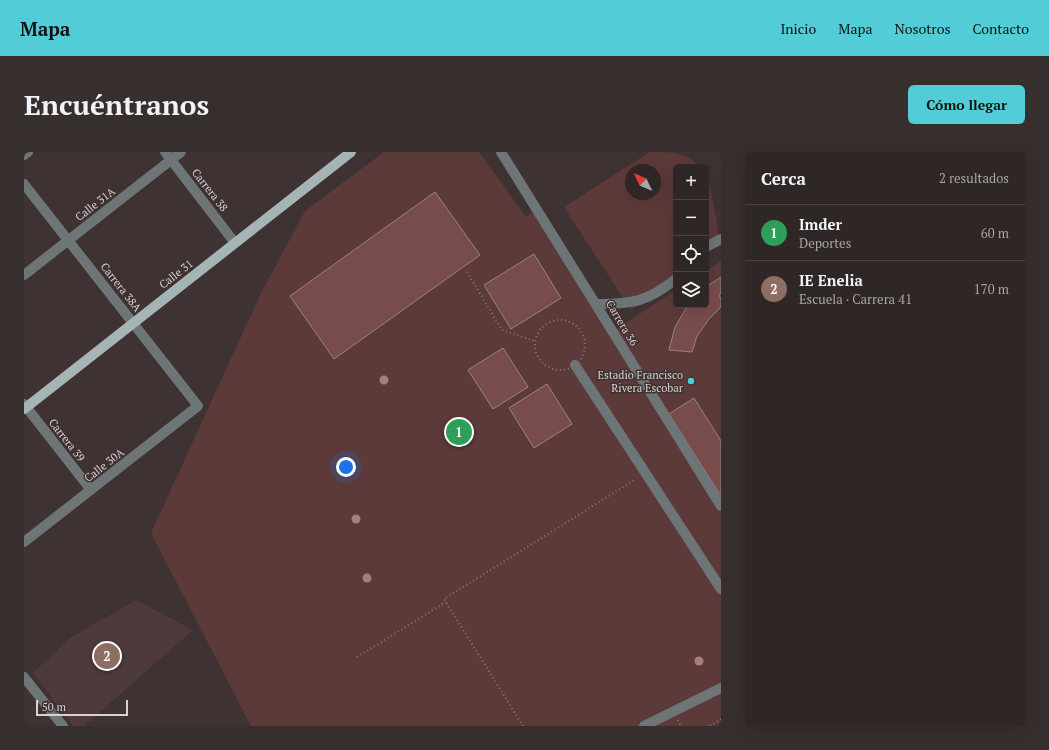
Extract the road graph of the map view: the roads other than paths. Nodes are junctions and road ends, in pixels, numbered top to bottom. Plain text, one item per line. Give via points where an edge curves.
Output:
1 (28, 152) edge
2 (181, 152) edge
3 (355, 152) edge
4 (501, 152) edge
5 (344, 154) edge
6 (24, 155) edge
7 (168, 156) edge
8 (24, 184) edge
9 (721, 239) edge
10 (68, 240) junction
11 (235, 243) junction
12 (709, 245) edge
13 (24, 275) edge
14 (673, 281) edge
15 (597, 304) junction
16 (134, 323) junction
17 (575, 365) road end
18 (198, 406) joint
19 (25, 407) edge
20 (91, 490) junction
21 (721, 506) edge
22 (24, 542) edge
23 (721, 589) edge
24 (24, 677) edge
25 (721, 688) edge
26 (63, 726) edge
27 (644, 726) edge

1 - 6 street
2 - 7 street, Calle 31A
3 - 5 main road, Calle 31
4 - 15 street, Carrera 36
5 - 11 main road, Calle 31
7 - 10 street, Calle 31A
7 - 11 street, Carrera 38
8 - 10 street, Carrera 38A
9 - 12 street
10 - 13 street, Calle 31A
10 - 16 street, Carrera 38A
11 - 16 main road, Calle 31
14 - 15 street via 640,301
15 - 21 street, Carrera 36
16 - 18 street, Carrera 38A
16 - 19 main road, Calle 31
17 - 23 street
18 - 20 street, Calle 30A
19 - 20 street, Carrera 39
20 - 22 street, Calle 30A
24 - 26 street
25 - 27 street

